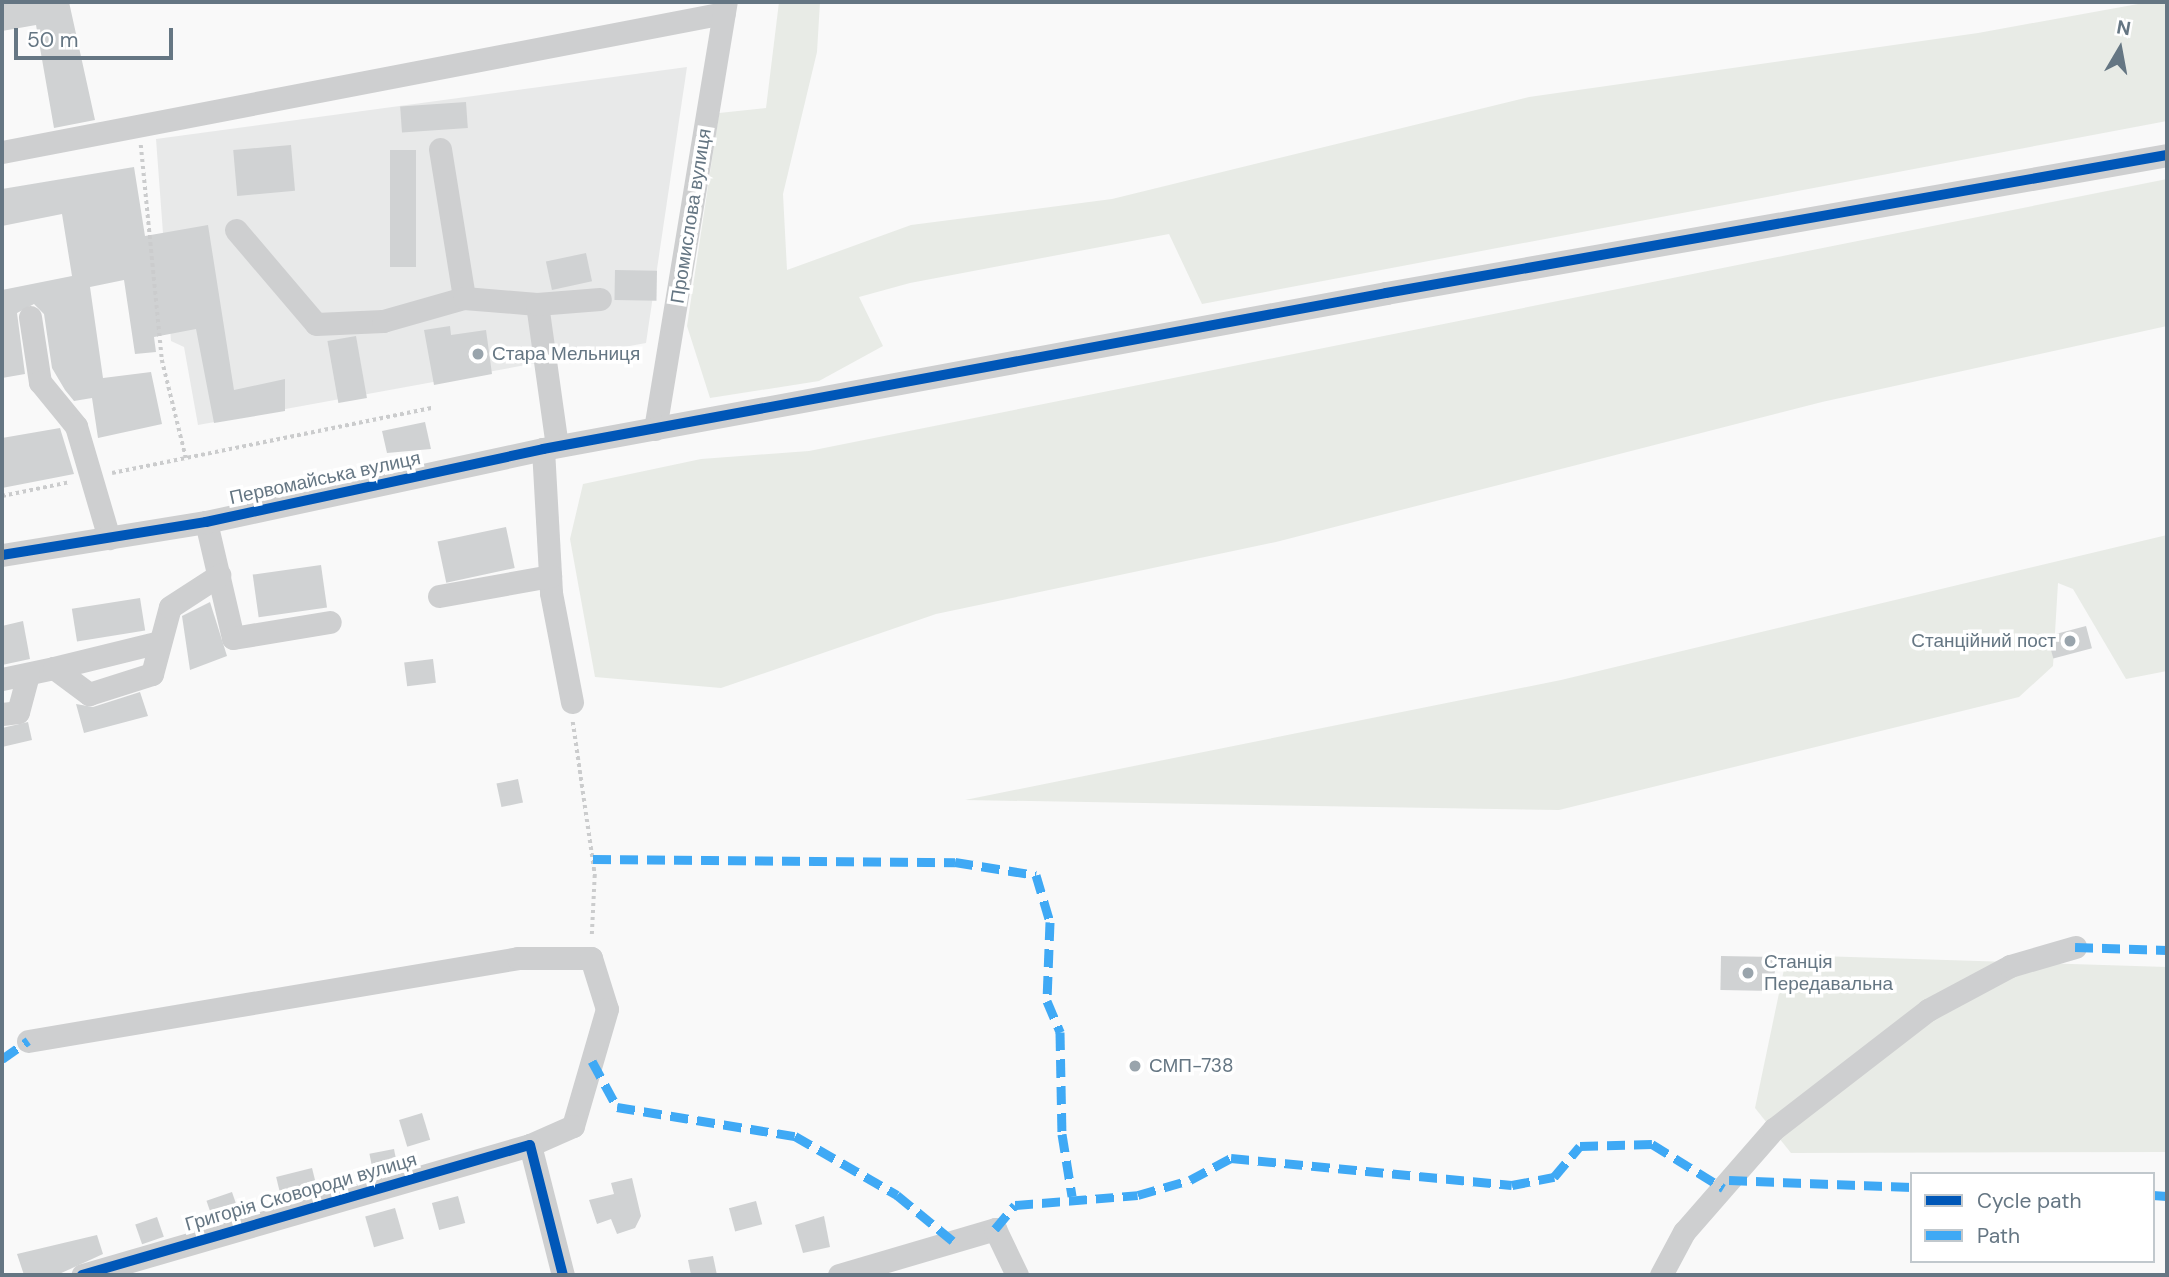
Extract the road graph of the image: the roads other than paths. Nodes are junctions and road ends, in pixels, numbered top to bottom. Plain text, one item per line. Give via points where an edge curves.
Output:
1 (725, 7) edge
2 (440, 149) dead end
3 (2, 152) edge
4 (2167, 155) edge
5 (236, 230) dead end
6 (464, 298) junction
7 (600, 299) dead end
8 (537, 304) junction
9 (30, 317) dead end
10 (655, 429) junction
11 (550, 448) junction
12 (206, 522) junction
13 (109, 538) junction
14 (2, 555) edge
15 (219, 575) junction
16 (550, 576) junction
17 (439, 596) dead end
18 (330, 622) dead end
19 (156, 643) junction
20 (54, 668) junction
21 (28, 674) junction
22 (2, 679) edge
23 (572, 702) road end
24 (2, 714) edge
25 (2076, 947) dead end
26 (28, 1041) dead end
27 (530, 1145) junction
28 (82, 1275) edge
29 (563, 1275) edge
30 (839, 1275) edge
31 (1017, 1275) edge
32 (1661, 1275) edge

1 - 3 street
1 - 10 street, Промислова вулиця
2 - 6 street
4 - 10 street, Первомайська вулиця
5 - 6 street via 316,324 383,321
6 - 8 street
7 - 8 street
8 - 11 street
9 - 13 street via 40,382 76,426
10 - 11 street, Первомайська вулиця
11 - 12 street, Первомайська вулиця
11 - 16 street
12 - 13 street, Первомайська вулиця
12 - 15 street
13 - 14 street, Первомайська вулиця
15 - 18 street via 233,638
15 - 19 street via 170,607
16 - 17 street
16 - 23 street
19 - 20 street
19 - 20 street via 152,674 89,694
20 - 21 street
21 - 22 street
21 - 24 street via 18,712
25 - 32 street via 2010,966 1928,1010 1774,1129 1684,1231
26 - 27 street, Григорія Сковороди вулиця via 518,958 591,958 607,1009 573,1126
27 - 28 street, Григорія Сковороди вулиця
27 - 29 street
30 - 31 street via 995,1229

